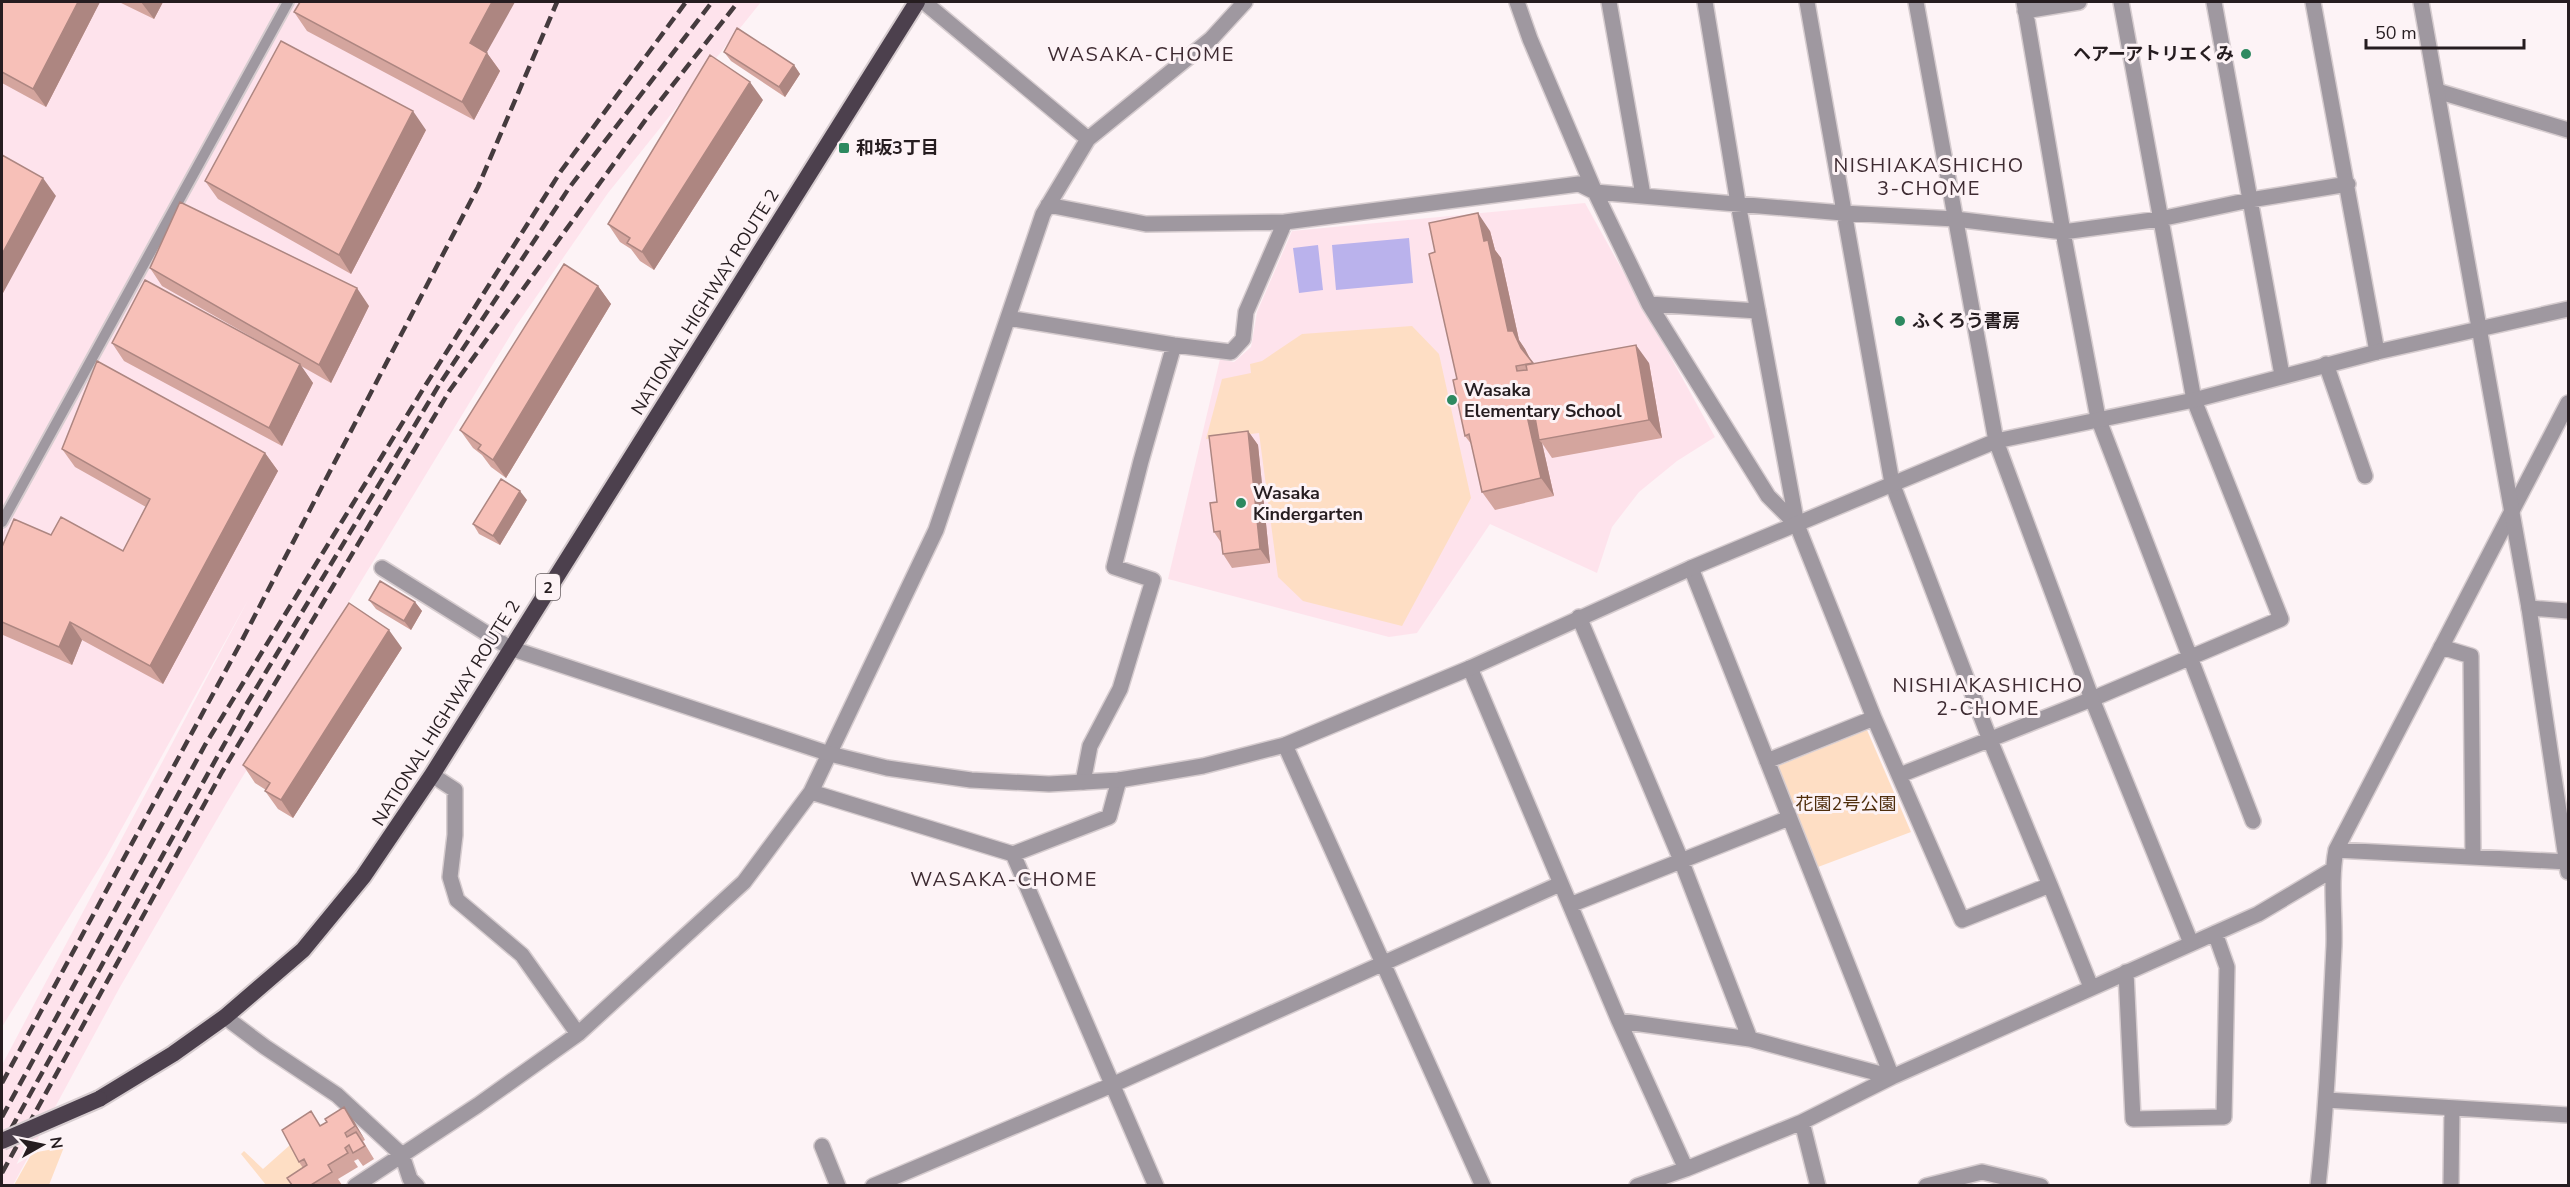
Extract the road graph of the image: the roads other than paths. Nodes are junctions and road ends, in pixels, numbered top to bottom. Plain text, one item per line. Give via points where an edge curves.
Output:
1 (288, 2) edge
2 (917, 2) edge
3 (924, 2) edge
4 (1245, 2) edge
5 (1517, 2) edge
6 (1609, 2) edge
7 (1705, 2) edge
8 (1807, 2) edge
9 (1916, 2) edge
10 (2079, 2) edge
11 (2121, 2) edge
12 (2214, 2) edge
13 (2313, 2) edge
14 (2421, 2) edge
15 (2025, 6) edge
16 (2437, 91) junction
17 (2568, 130) edge
18 (1088, 139) junction
19 (2348, 183) junction
20 (1595, 192) junction
21 (1643, 195) junction
22 (2250, 200) junction
23 (1738, 203) junction
24 (1048, 206) junction
25 (1843, 213) junction
26 (1955, 219) junction
27 (2160, 219) junction
28 (1285, 222) junction
29 (2063, 232) junction
30 (1650, 304) junction
31 (2568, 309) edge
32 (1758, 311) junction
33 (1008, 318) junction
34 (2480, 330) junction
35 (1174, 345) junction
36 (2377, 351) junction
37 (2326, 364) junction
38 (2282, 375) junction
39 (2194, 400) junction
40 (2568, 403) edge
41 (2098, 418) junction
42 (1996, 441) junction
43 (2365, 476) dead end
44 (1892, 483) junction
45 (2510, 513) junction
46 (2, 522) edge
47 (1797, 525) junction
48 (382, 568) dead end
49 (1691, 568) junction
50 (2529, 608) junction
51 (2568, 611) edge
52 (1580, 617) junction
53 (2441, 647) junction
54 (510, 648) junction
55 (2190, 658) junction
56 (1470, 668) junction
57 (2092, 699) junction
58 (1874, 718) junction
59 (1990, 740) junction
60 (1285, 745) junction
61 (830, 754) junction
62 (1767, 761) junction
63 (432, 775) junction
64 (1900, 775) junction
65 (1119, 780) junction
66 (1083, 782) junction
67 (812, 792) junction
68 (1789, 818) junction
69 (2253, 821) dead end
70 (2336, 850) junction
71 (1013, 854) junction
72 (2473, 857) junction
73 (1681, 860) junction
74 (2568, 865) edge
75 (2332, 870) junction
76 (1560, 884) junction
77 (2050, 885) junction
78 (1570, 905) junction
79 (2215, 933) junction
80 (2192, 943) junction
81 (1383, 964) junction
82 (2126, 972) junction
83 (2091, 987) junction
84 (225, 1017) junction
85 (1619, 1021) junction
86 (578, 1034) junction
87 (1750, 1039) junction
88 (1892, 1077) junction
89 (1112, 1085) junction
90 (2327, 1100) junction
91 (2452, 1108) junction
92 (2568, 1115) edge
93 (1802, 1122) junction
94 (2, 1141) edge
95 (822, 1146) dead end
96 (402, 1155) junction
97 (1686, 1169) junction
98 (1666, 1181) edge
99 (355, 1185) edge
100 (417, 1185) edge
101 (837, 1185) edge
102 (873, 1185) edge
103 (1156, 1185) edge
104 (1483, 1185) edge
105 (1637, 1185) edge
106 (1818, 1185) edge
107 (1926, 1185) edge
108 (2041, 1185) edge
109 (2318, 1185) edge
110 (2451, 1185) edge

1 - 46 lane
2 - 54 highway, NATIONAL HIGHWAY ROUTE 2 / 2
3 - 18 street
4 - 18 street via 1211,39
5 - 20 street
6 - 21 street
7 - 23 street
8 - 25 street
9 - 26 street
10 - 15 street
11 - 27 street
12 - 22 street
13 - 19 street
14 - 16 street
15 - 29 street
16 - 17 street
16 - 34 street
18 - 24 street
19 - 22 street
19 - 36 street
20 - 21 street
20 - 28 street via 1579,184
20 - 30 street
21 - 23 street
22 - 27 street
22 - 38 street
23 - 25 street
23 - 32 street
24 - 28 street via 1146,224
24 - 33 street
25 - 26 street
25 - 44 street
26 - 29 street
26 - 42 street
27 - 29 street
27 - 39 street
28 - 35 street via 1246,312 1243,339 1231,352
29 - 41 street
30 - 32 street
30 - 47 street via 1768,496
31 - 34 street
32 - 47 street
33 - 35 street
33 - 61 street via 936,530
34 - 36 street
34 - 45 street
35 - 66 street via 1114,567 1153,579 1119,688 1090,746
36 - 37 street
37 - 38 street
37 - 43 street
38 - 39 street
39 - 41 street
39 - 55 street via 2282,620
40 - 45 street
41 - 42 street
41 - 55 street
42 - 44 street
42 - 57 street
44 - 47 street
44 - 59 street
45 - 50 street
45 - 53 street
47 - 49 street
47 - 58 street
48 - 54 street
49 - 52 street
49 - 62 street
50 - 51 street
50 - 74 street
52 - 56 street
52 - 73 street
53 - 70 street
53 - 72 street via 2471,656
54 - 61 street
54 - 63 highway, NATIONAL HIGHWAY ROUTE 2 / 2
55 - 57 street
55 - 69 street
56 - 60 street
56 - 76 street
57 - 59 street
57 - 80 street
58 - 62 street
58 - 64 street
59 - 64 street
59 - 77 street
60 - 65 street via 1203,766
60 - 81 street
61 - 66 street via 887,768 971,780
61 - 67 street
62 - 68 street
63 - 84 highway, NATIONAL HIGHWAY ROUTE 2 / 2 via 363,877 303,950
63 - 86 street via 455,790 450,877 457,900 522,955
64 - 77 street via 1962,920
65 - 66 street
65 - 71 street via 1109,817
67 - 71 street
67 - 86 street via 744,882
68 - 73 street
68 - 88 street
70 - 72 street
70 - 75 street
71 - 89 street
72 - 74 street
73 - 78 street
73 - 87 street
75 - 79 street via 2258,914
75 - 90 street via 2334,941
76 - 78 street
76 - 81 street
77 - 83 street
78 - 85 street
79 - 80 street
79 - 82 street via 2227,967 2224,1117 2133,1119
80 - 82 street
81 - 89 street
81 - 104 street
82 - 83 street
83 - 88 street
84 - 94 highway, NATIONAL HIGHWAY ROUTE 2 / 2, bridge via 99,1099
84 - 96 street via 337,1095
85 - 87 street
85 - 97 street
86 - 96 street
87 - 88 street
88 - 93 street
89 - 102 street
89 - 103 street
90 - 91 street
90 - 109 street
91 - 92 street
91 - 110 street
93 - 97 street
93 - 106 street
95 - 101 street
96 - 99 street
96 - 100 street via 410,1179
97 - 98 street
98 - 105 street
107 - 108 street via 1982,1172

